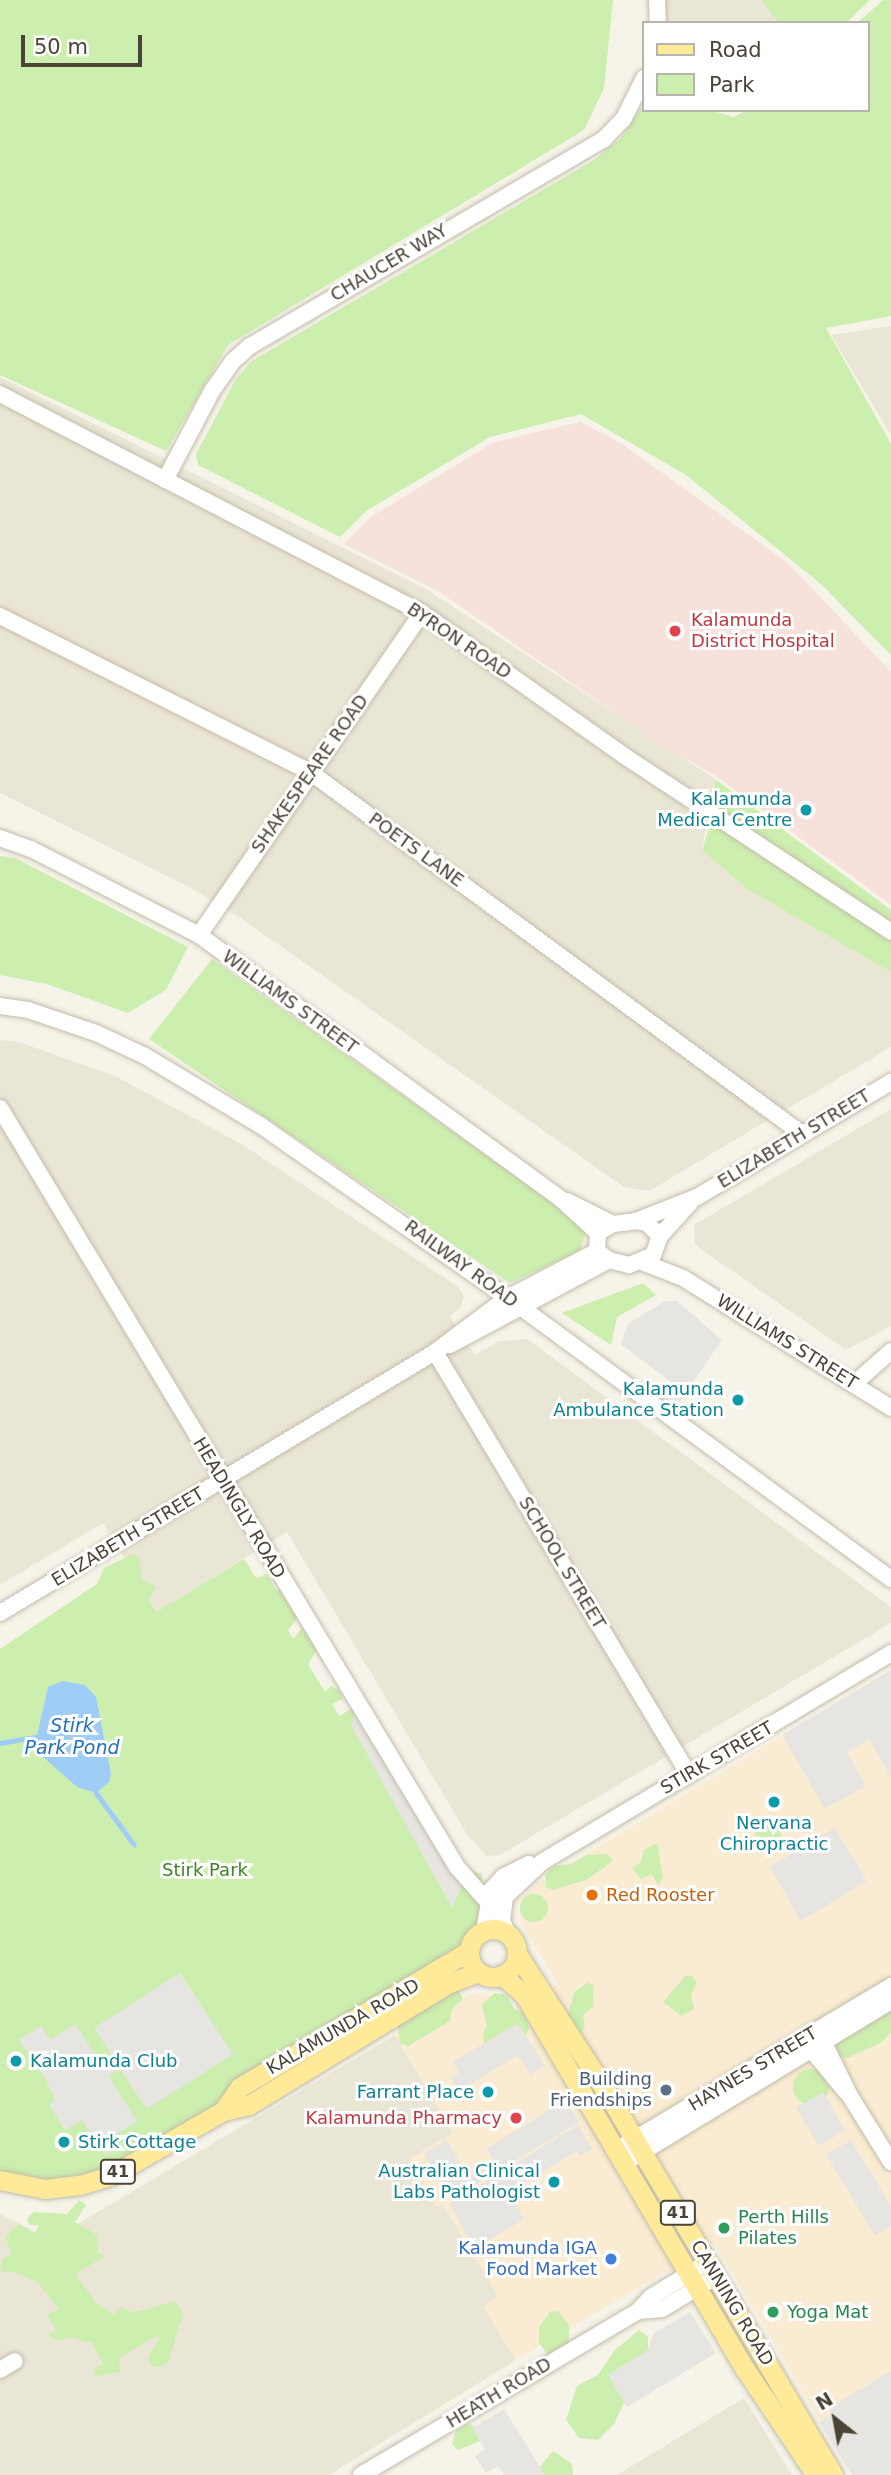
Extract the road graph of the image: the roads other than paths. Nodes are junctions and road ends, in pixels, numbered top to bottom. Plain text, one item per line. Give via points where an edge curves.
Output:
1 (657, 0) edge
2 (658, 21) edge
3 (642, 82) edge
4 (0, 394) edge
5 (165, 480) junction
6 (422, 613) junction
7 (0, 616) edge
8 (310, 772) junction
9 (0, 838) edge
10 (891, 932) edge
11 (199, 935) junction
12 (0, 1006) edge
13 (891, 1082) edge
14 (0, 1108) edge
15 (802, 1134) junction
16 (697, 1196) junction
17 (636, 1221) junction
18 (605, 1228) junction
19 (660, 1242) junction
20 (603, 1256) junction
21 (642, 1262) junction
22 (683, 1278) junction
23 (507, 1298) junction
24 (522, 1308) junction
25 (891, 1351) edge
26 (435, 1352) junction
27 (855, 1383) junction
28 (891, 1408) edge
29 (222, 1480) junction
30 (891, 1579) edge
31 (0, 1613) edge
32 (891, 1653) edge
33 (689, 1774) junction
34 (542, 1862) junction
35 (486, 1900) junction
36 (484, 1931) junction
37 (508, 1934) junction
38 (470, 1951) junction
39 (517, 1954) junction
40 (478, 1972) junction
41 (502, 1975) junction
42 (891, 1986) edge
43 (891, 2001) edge
44 (389, 2010) junction
45 (814, 2040) junction
46 (638, 2146) junction
47 (619, 2158) junction
48 (891, 2162) edge
49 (0, 2180) edge
50 (713, 2269) junction
51 (692, 2281) junction
52 (753, 2336) junction
53 (733, 2347) junction
54 (15, 2361) dead end
55 (0, 2370) edge
56 (361, 2475) edge
57 (816, 2475) edge
58 (833, 2475) edge

1 - 2 street
3 - 5 street, CHAUCER WAY via 624,118 603,141 250,346 212,391
4 - 5 street, BYRON ROAD
5 - 6 street, BYRON ROAD
6 - 8 street, SHAKESPEARE ROAD
6 - 10 street, BYRON ROAD via 622,755
7 - 8 street, POETS LANE
8 - 11 street, SHAKESPEARE ROAD
8 - 15 street, POETS LANE
9 - 11 street, WILLIAMS STREET via 31,849
11 - 18 street, WILLIAMS STREET
12 - 23 street, RAILWAY ROAD via 62,1020 145,1056 271,1132
13 - 15 street, ELIZABETH STREET
14 - 29 street, HEADINGLY ROAD
15 - 16 street, ELIZABETH STREET
16 - 17 street, ELIZABETH STREET
16 - 19 street, ELIZABETH STREET
17 - 18 street
17 - 19 street via 647,1223
18 - 20 street
19 - 21 street
19 - 22 street, WILLIAMS STREET
20 - 21 street via 629,1265
20 - 23 street, ELIZABETH STREET
20 - 24 street, ELIZABETH STREET
21 - 22 street, WILLIAMS STREET
22 - 27 street, WILLIAMS STREET
23 - 24 street, RAILWAY ROAD
23 - 26 street, ELIZABETH STREET
24 - 26 street, ELIZABETH STREET
24 - 30 street, RAILWAY ROAD
25 - 27 street
26 - 29 street, ELIZABETH STREET
26 - 33 street, SCHOOL STREET
27 - 28 street, WILLIAMS STREET
29 - 31 street, ELIZABETH STREET
29 - 35 street, HEADINGLY ROAD via 457,1867
32 - 33 street, STIRK STREET
33 - 34 street, STIRK STREET
34 - 35 street, STIRK STREET via 503,1877
34 - 37 street, STIRK STREET via 505,1897 502,1921
35 - 36 street
36 - 37 main road
36 - 38 main road, 41
37 - 39 main road, 41
38 - 40 main road
38 - 44 main road, KALAMUNDA ROAD / 41
39 - 41 main road via 513,1967
39 - 46 main road, CANNING ROAD / 41
40 - 41 main road, 41
40 - 44 main road, KALAMUNDA ROAD / 41
41 - 47 main road, CANNING ROAD / 41 via 525,1996
42 - 45 street, HAYNES STREET
43 - 45 street, HAYNES STREET
44 - 49 main road, KALAMUNDA ROAD / 41 via 322,2050 249,2105 223,2111 99,2180 45,2189
45 - 46 street, HAYNES STREET
45 - 48 street
46 - 47 street, HAYNES STREET
46 - 50 main road, CANNING ROAD / 41
47 - 51 main road, CANNING ROAD / 41
50 - 51 street, HEATH ROAD
50 - 52 main road, CANNING ROAD / 41
51 - 53 main road, CANNING ROAD / 41
51 - 56 street, HEATH ROAD via 662,2309 638,2311
52 - 53 main road
52 - 58 main road, CANNING ROAD / 41
53 - 57 main road, CANNING ROAD / 41
54 - 55 street

